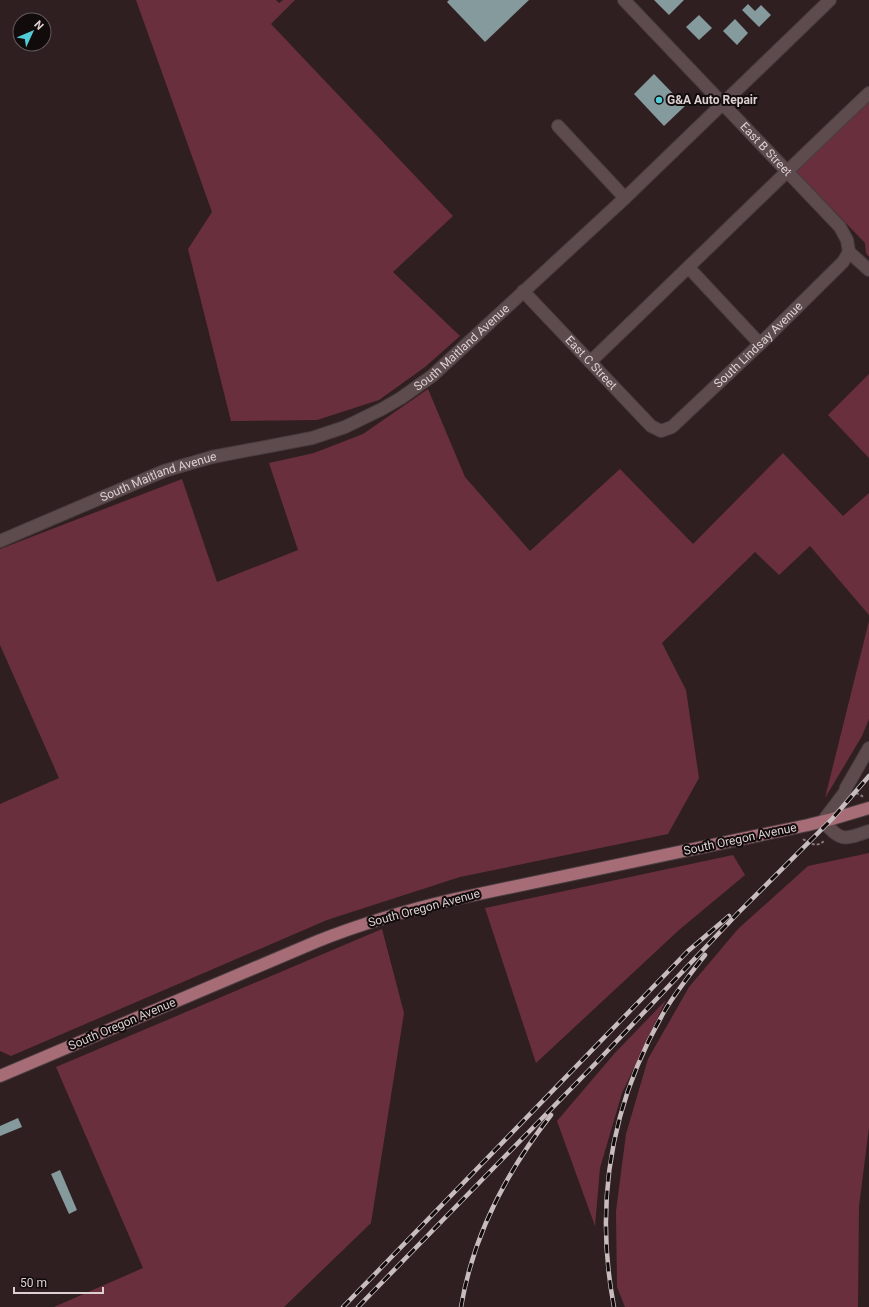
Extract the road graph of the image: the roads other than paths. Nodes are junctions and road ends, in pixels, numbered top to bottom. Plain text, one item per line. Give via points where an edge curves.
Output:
1 (624, 0) edge
2 (830, 0) edge
3 (869, 93) edge
4 (722, 103) junction
5 (558, 126) dead end
6 (786, 171) junction
7 (625, 198) junction
8 (849, 252) junction
9 (688, 268) junction
10 (869, 270) edge
11 (523, 291) junction
12 (760, 344) junction
13 (590, 362) junction
14 (661, 431) joint
15 (0, 541) edge
16 (869, 748) edge
17 (869, 808) edge
18 (823, 821) junction
19 (869, 831) edge
20 (0, 1076) edge

1 - 4 street, East B Street
2 - 4 street, South Maitland Avenue
3 - 6 street
4 - 6 street, East B Street
4 - 7 street, South Maitland Avenue
5 - 7 street
6 - 8 street, East B Street via 840,227 847,240
6 - 9 street
7 - 11 street, South Maitland Avenue
8 - 10 street
8 - 12 street, South Lindsay Avenue via 843,262
9 - 12 street
9 - 13 street
11 - 13 street, East C Street
11 - 15 street, South Maitland Avenue via 420,385 363,419 312,438 212,457 164,471
12 - 14 street, South Lindsay Avenue via 672,427
13 - 14 street, East C Street via 650,426
16 - 18 street via 845,792
17 - 18 main road, South Oregon Avenue
18 - 19 street via 838,836 844,838
18 - 20 main road, South Oregon Avenue via 399,913 325,938

